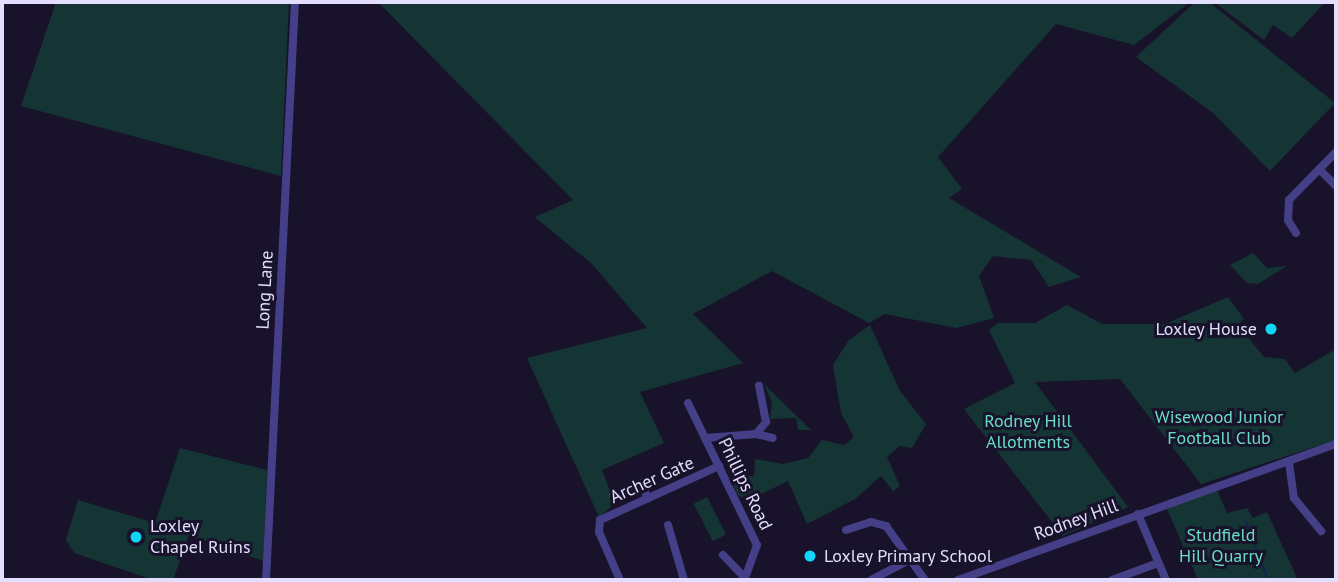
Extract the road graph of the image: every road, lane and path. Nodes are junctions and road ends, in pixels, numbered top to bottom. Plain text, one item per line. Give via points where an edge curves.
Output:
1 (295, 2) edge
2 (1336, 152) edge
3 (1320, 169) junction
4 (1336, 186) edge
5 (1296, 233) dead end
6 (759, 386) dead end
7 (688, 403) dead end
8 (756, 435) junction
9 (706, 438) junction
10 (773, 438) dead end
11 (1336, 444) edge
12 (1289, 463) junction
13 (719, 466) junction
14 (613, 495) dead end
15 (648, 499) junction
16 (1138, 514) junction
17 (668, 525) dead end
18 (846, 530) dead end
19 (1321, 531) dead end
20 (607, 550) junction
21 (598, 554) dead end
22 (723, 555) dead end
23 (913, 558) junction
24 (1158, 563) junction
25 (745, 579) edge
26 (266, 580) edge
27 (620, 580) edge
28 (684, 580) edge
29 (871, 580) edge
30 (925, 580) edge
31 (958, 580) edge
32 (1112, 580) edge
33 (1166, 580) edge

1 - 26 street, Long Lane
2 - 3 street
3 - 4 street
3 - 5 street via 1287,204
6 - 8 street via 766,422
7 - 9 street, Phillips Road
8 - 9 street
8 - 10 street
9 - 13 street, Phillips Road
11 - 12 street, Rodney Hill
12 - 16 street, Rodney Hill
12 - 19 street via 1294,498
13 - 15 street, Archer Gate
13 - 25 street, Phillips Road via 757,545
14 - 15 street via 641,480
15 - 20 street, Archer Gate via 598,523
16 - 24 street
16 - 31 street, Rodney Hill
17 - 28 street
18 - 23 street via 881,523
20 - 21 street
20 - 27 street
22 - 25 street
23 - 29 street
23 - 30 street
24 - 32 street
24 - 33 street

